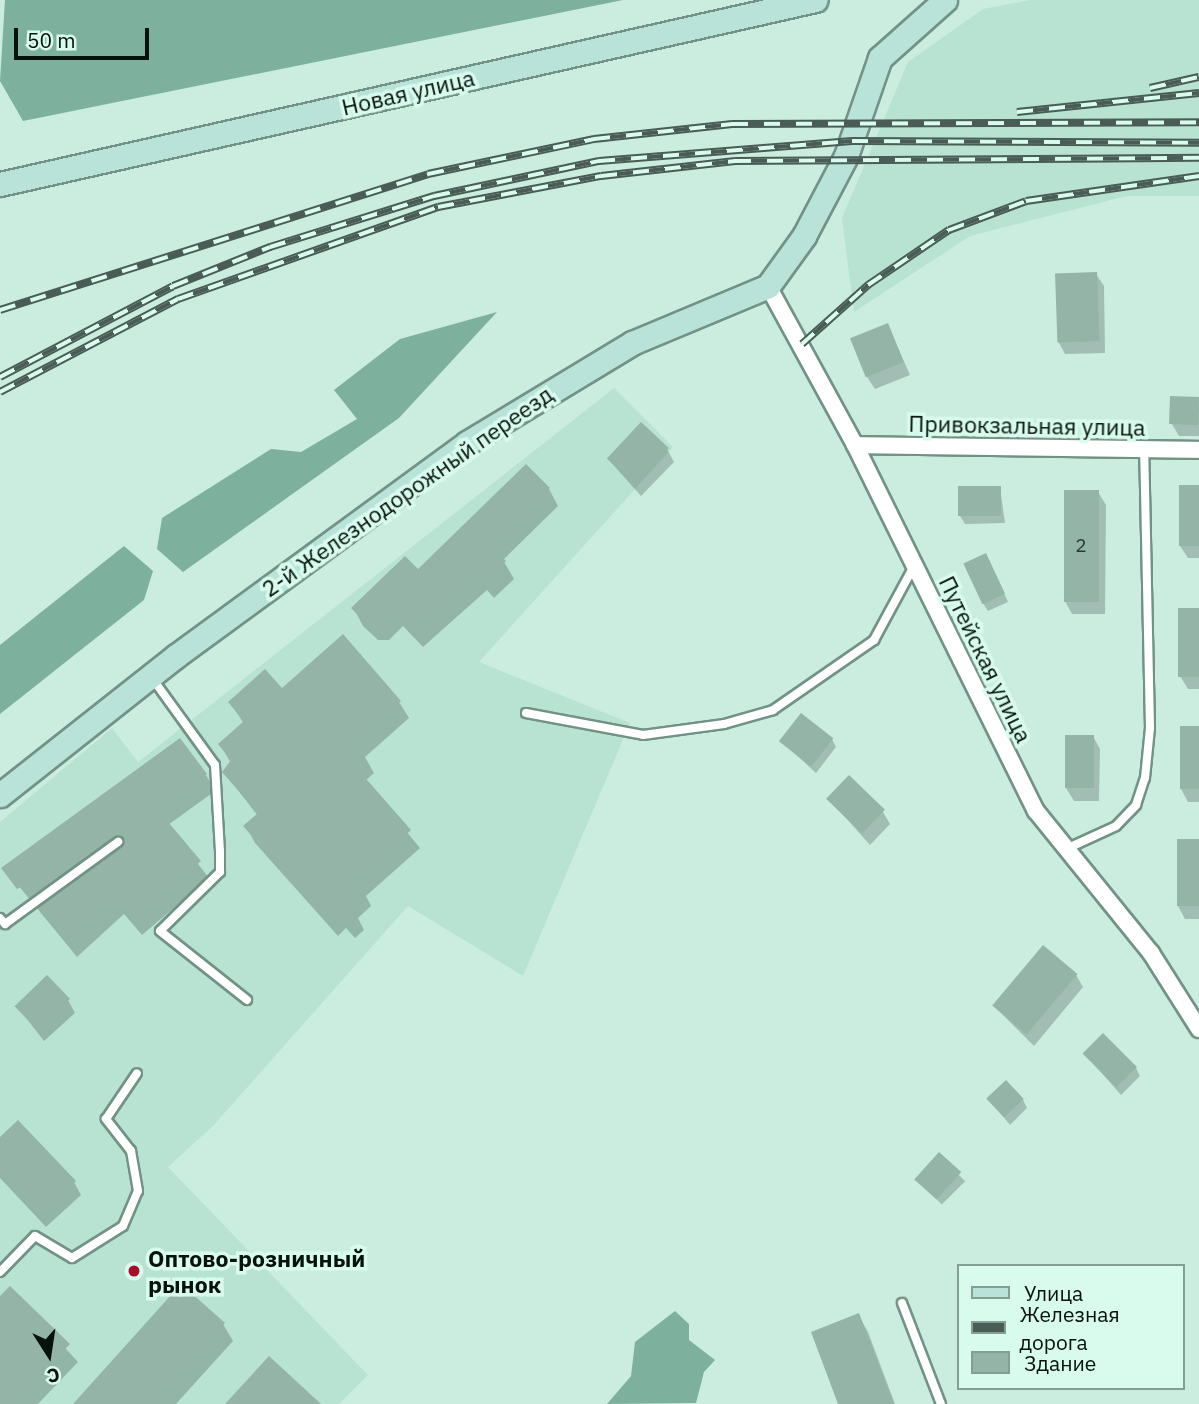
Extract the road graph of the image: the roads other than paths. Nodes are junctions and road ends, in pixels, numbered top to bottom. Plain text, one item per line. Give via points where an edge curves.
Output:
1 (815, 0) edge
2 (945, 0) edge
3 (0, 184) edge
4 (768, 286) junction
5 (855, 445) junction
6 (1144, 449) junction
7 (1199, 450) edge
8 (914, 565) junction
9 (151, 676) junction
10 (526, 713) dead end
11 (0, 795) edge
12 (118, 842) dead end
13 (1066, 849) junction
14 (0, 918) edge
15 (247, 1000) dead end
16 (1199, 1029) edge
17 (137, 1073) dead end
18 (0, 1272) edge
19 (902, 1303) dead end
20 (941, 1404) edge

1 - 3 street, Новая улица
2 - 4 street, 2-й Железнодорожный переезд via 880,58 846,156 804,236
4 - 5 street, Путейская улица
4 - 9 street, 2-й Железнодорожный переезд via 570,377 467,443
5 - 6 street, Привокзальная улица
5 - 8 street, Путейская улица
6 - 7 street, Привокзальная улица
6 - 13 lane via 1150,728 1145,778 1136,805 1116,826
8 - 10 lane via 874,640 773,710 724,724 643,735
8 - 13 street, Путейская улица via 1036,811
9 - 11 street, 2-й Железнодорожный переезд
9 - 15 lane via 215,765 220,851 220,872 160,931
12 - 14 lane via 5,924
13 - 16 street, Путейская улица via 1151,953
17 - 18 lane via 106,1119 131,1151 138,1191 123,1226 72,1258 35,1236
19 - 20 lane

